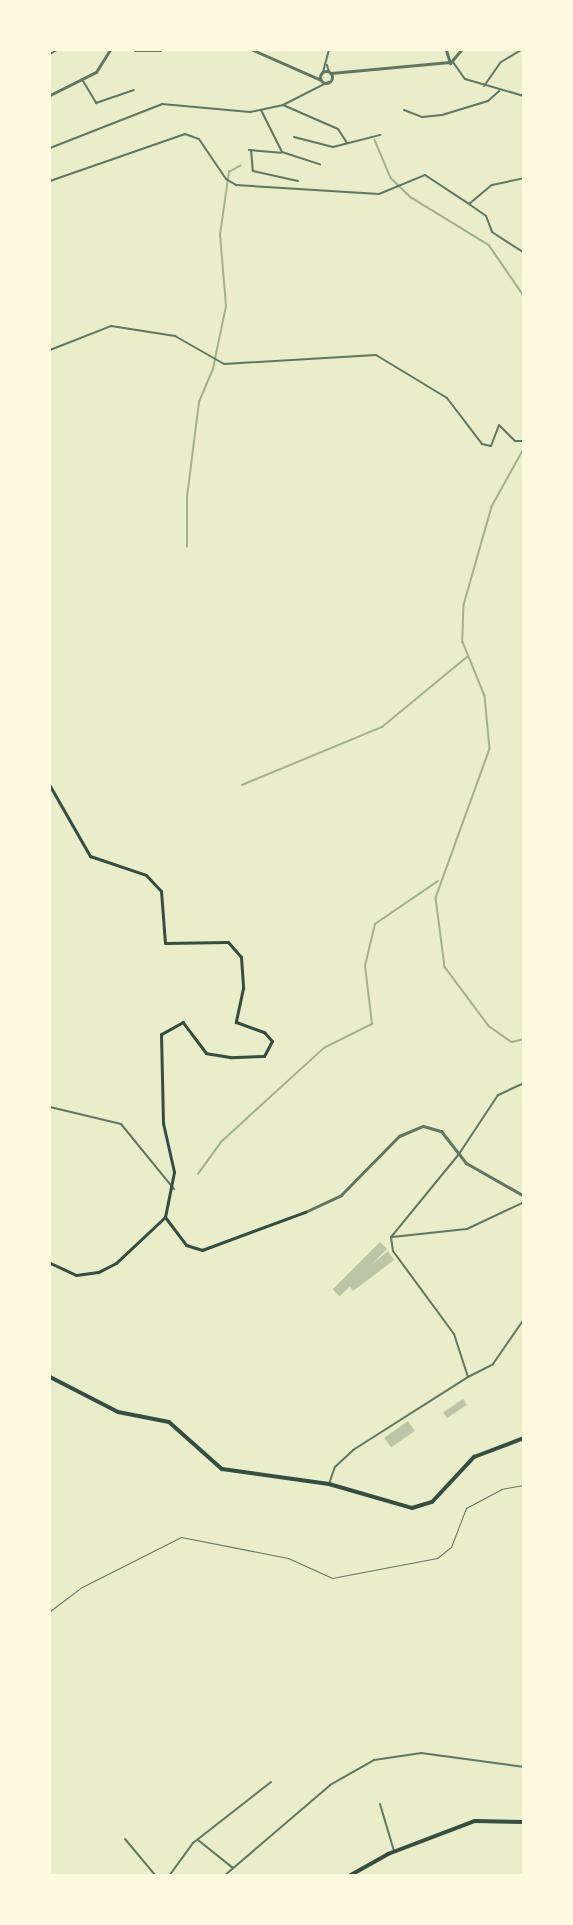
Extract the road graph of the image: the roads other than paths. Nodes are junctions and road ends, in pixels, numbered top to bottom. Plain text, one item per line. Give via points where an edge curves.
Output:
1 (57, 50) edge
2 (110, 50) edge
3 (135, 50) edge
4 (160, 50) edge
5 (253, 50) edge
6 (329, 50) edge
7 (522, 50) edge
8 (445, 51) edge
9 (462, 51) edge
10 (50, 54) edge
11 (327, 62) junction
12 (451, 62) junction
13 (432, 63) junction
14 (322, 72) junction
15 (330, 72) junction
16 (306, 75) junction
17 (341, 75) junction
18 (83, 81) junction
19 (321, 81) junction
20 (330, 81) junction
21 (483, 86) junction
22 (320, 89) junction
23 (134, 90) dead end
24 (499, 91) junction
25 (50, 95) edge
26 (524, 96) edge
27 (283, 105) junction
28 (261, 110) junction
29 (404, 110) dead end
30 (380, 135) dead end
31 (294, 138) dead end
32 (347, 144) junction
33 (50, 148) edge
34 (282, 152) junction
35 (320, 164) dead end
36 (524, 178) edge
37 (50, 181) edge
38 (298, 181) dead end
39 (469, 204) junction
40 (524, 253) edge
41 (50, 350) edge
42 (524, 441) edge
43 (50, 786) edge
44 (524, 1083) edge
45 (50, 1107) edge
46 (459, 1154) junction
47 (174, 1189) junction
48 (524, 1196) edge
49 (524, 1203) edge
50 (305, 1212) joint
51 (165, 1217) junction
52 (391, 1237) junction
53 (50, 1263) edge
54 (524, 1319) edge
55 (50, 1377) edge
56 (468, 1377) junction
57 (524, 1438) edge
58 (329, 1484) junction
59 (524, 1485) edge
60 (50, 1611) edge
61 (524, 1767) edge
62 (271, 1782) dead end
63 (380, 1804) dead end
64 (524, 1822) edge
65 (125, 1839) dead end
66 (198, 1840) junction
67 (394, 1851) junction
68 (233, 1868) junction
69 (156, 1875) edge
70 (169, 1875) edge
71 (224, 1875) edge
72 (349, 1875) edge

1 - 10 street
2 - 18 street via 101,66
3 - 4 street
5 - 16 street
6 - 11 street
7 - 21 street via 501,62
8 - 12 street
8 - 13 street
9 - 12 street
11 - 14 street
11 - 15 street
12 - 13 street
12 - 21 street via 461,76
13 - 17 street
14 - 15 street
14 - 16 street
14 - 19 street
15 - 17 street
15 - 20 street
16 - 19 street
17 - 20 street
18 - 23 street via 96,103
18 - 25 street
19 - 20 street
19 - 22 street
20 - 22 street
21 - 24 street
22 - 27 street
24 - 26 street
24 - 29 street via 488,101 442,116 425,117
27 - 28 street
27 - 32 street via 338,129
28 - 33 street via 162,104
28 - 34 street
30 - 32 street
31 - 32 street via 318,146
34 - 35 street
34 - 38 street via 250,150 253,171
36 - 39 street via 492,185
37 - 39 street via 185,134 199,138 226,179 236,185 379,194 425,175
39 - 40 street via 486,216 492,232
41 - 42 street via 111,326 175,336 224,364 376,355 447,398 482,444 491,447 499,425 515,441
43 - 47 main road via 90,856 146,875 161,891 165,943 228,942 241,957 243,988 236,1022 264,1032 272,1041 264,1056 230,1057 206,1053 183,1022 161,1034 163,1123
44 - 46 street via 498,1095
45 - 47 street via 121,1124
46 - 48 street
46 - 50 street via 438,1130 416,1128 399,1136 341,1195
46 - 52 street
47 - 51 main road
49 - 52 street via 467,1228
50 - 51 main road via 202,1250 186,1245
51 - 53 main road via 116,1263 98,1272 76,1275
52 - 56 street via 393,1251 454,1334
54 - 56 street via 493,1364
55 - 58 main road via 118,1412 169,1422 222,1469
56 - 58 street via 352,1450 335,1467
57 - 58 main road via 474,1456 434,1500 419,1509
59 - 60 lane via 491,1492 466,1508 451,1547 437,1558 332,1578 288,1558 182,1537 82,1587
61 - 68 street via 421,1753 374,1760 330,1785
62 - 66 street
63 - 67 street
64 - 67 main road via 475,1821
65 - 69 street
66 - 68 street
66 - 70 street
67 - 72 main road
68 - 71 street

